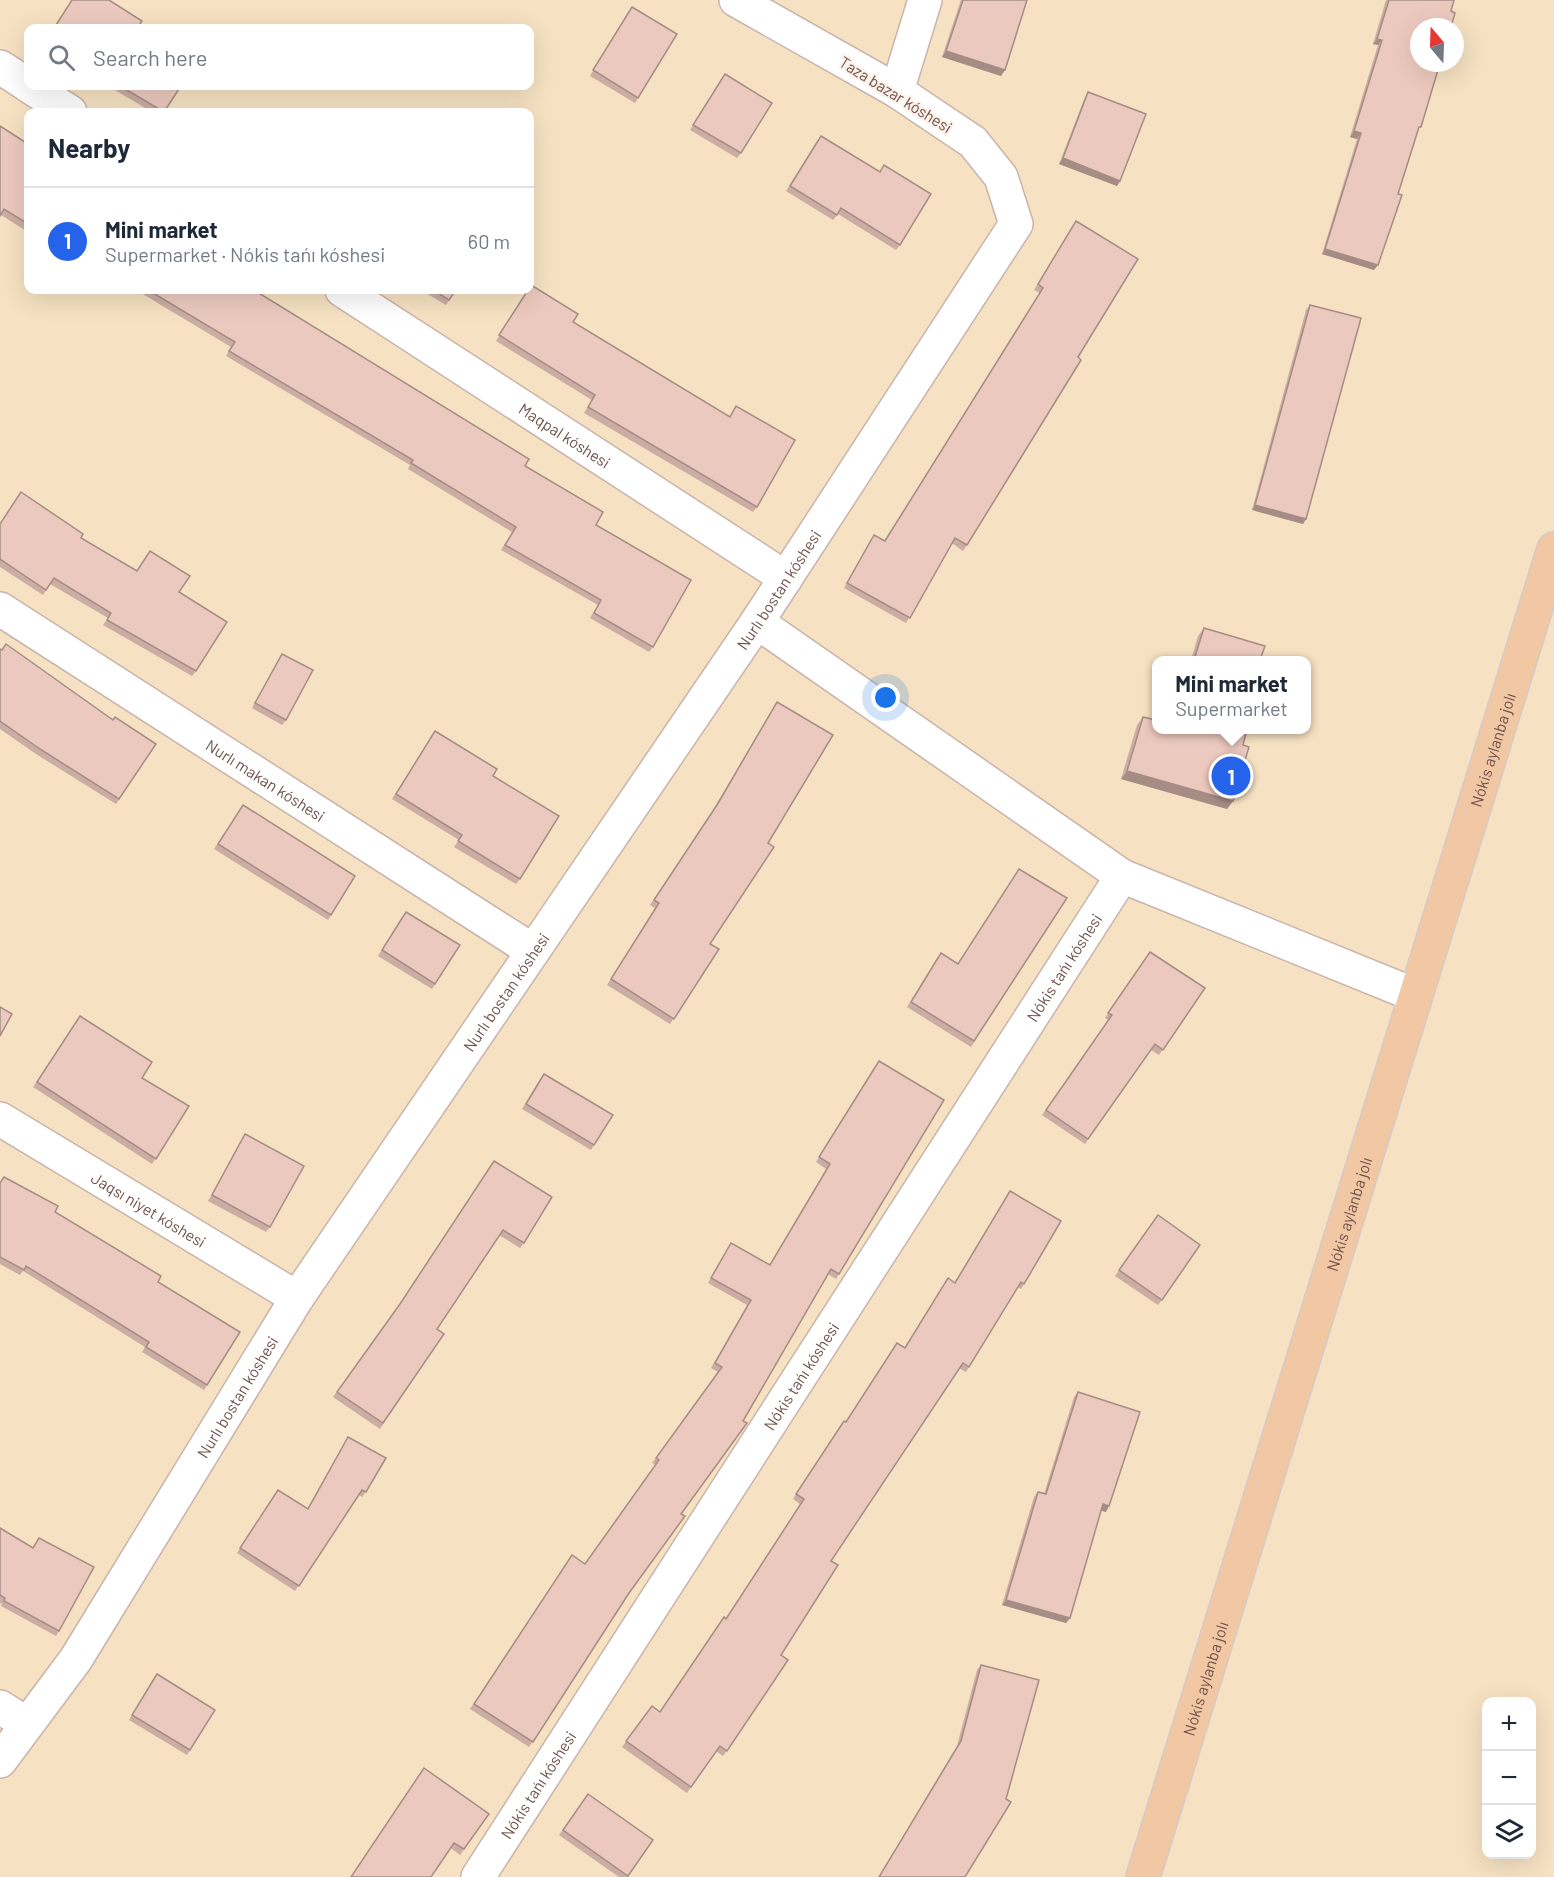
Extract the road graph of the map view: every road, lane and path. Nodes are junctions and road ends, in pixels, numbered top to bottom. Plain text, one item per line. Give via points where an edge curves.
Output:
1 (736, 0) edge
2 (925, 0) edge
3 (0, 67) edge
4 (24, 82) edge
5 (37, 90) edge
6 (897, 91) junction
7 (64, 108) edge
8 (1016, 224) joint
9 (348, 294) edge
10 (1554, 549) edge
11 (786, 578) junction
12 (0, 609) edge
13 (757, 622) junction
14 (1122, 876) junction
15 (534, 951) junction
16 (1415, 994) junction
17 (0, 1119) edge
18 (297, 1298) junction
19 (13, 1716) edge
20 (0, 1761) edge
21 (478, 1877) edge
22 (1143, 1877) edge

1 - 6 street, Taza bazar kóshesi
2 - 6 street
3 - 4 street
5 - 7 street
6 - 8 street, Taza bazar kóshesi via 973,142 1001,177
8 - 11 street, Nurlı bostan kóshesi
9 - 11 street, Maqpal kóshesi
10 - 16 main road, Nókis aylanba jolı
11 - 13 street, Nurlı bostan kóshesi
12 - 15 street, Nurlı makan kóshesi
13 - 14 street
13 - 15 street, Nurlı bostan kóshesi
14 - 16 street
14 - 21 street, Nókis tańı kóshesi
15 - 18 street, Nurlı bostan kóshesi
16 - 22 main road, Nókis aylanba jolı
17 - 18 street, Jaqsı niyet kóshesi
18 - 19 street, Nurlı bostan kóshesi via 76,1659
19 - 20 street, Nurlı bostan kóshesi

